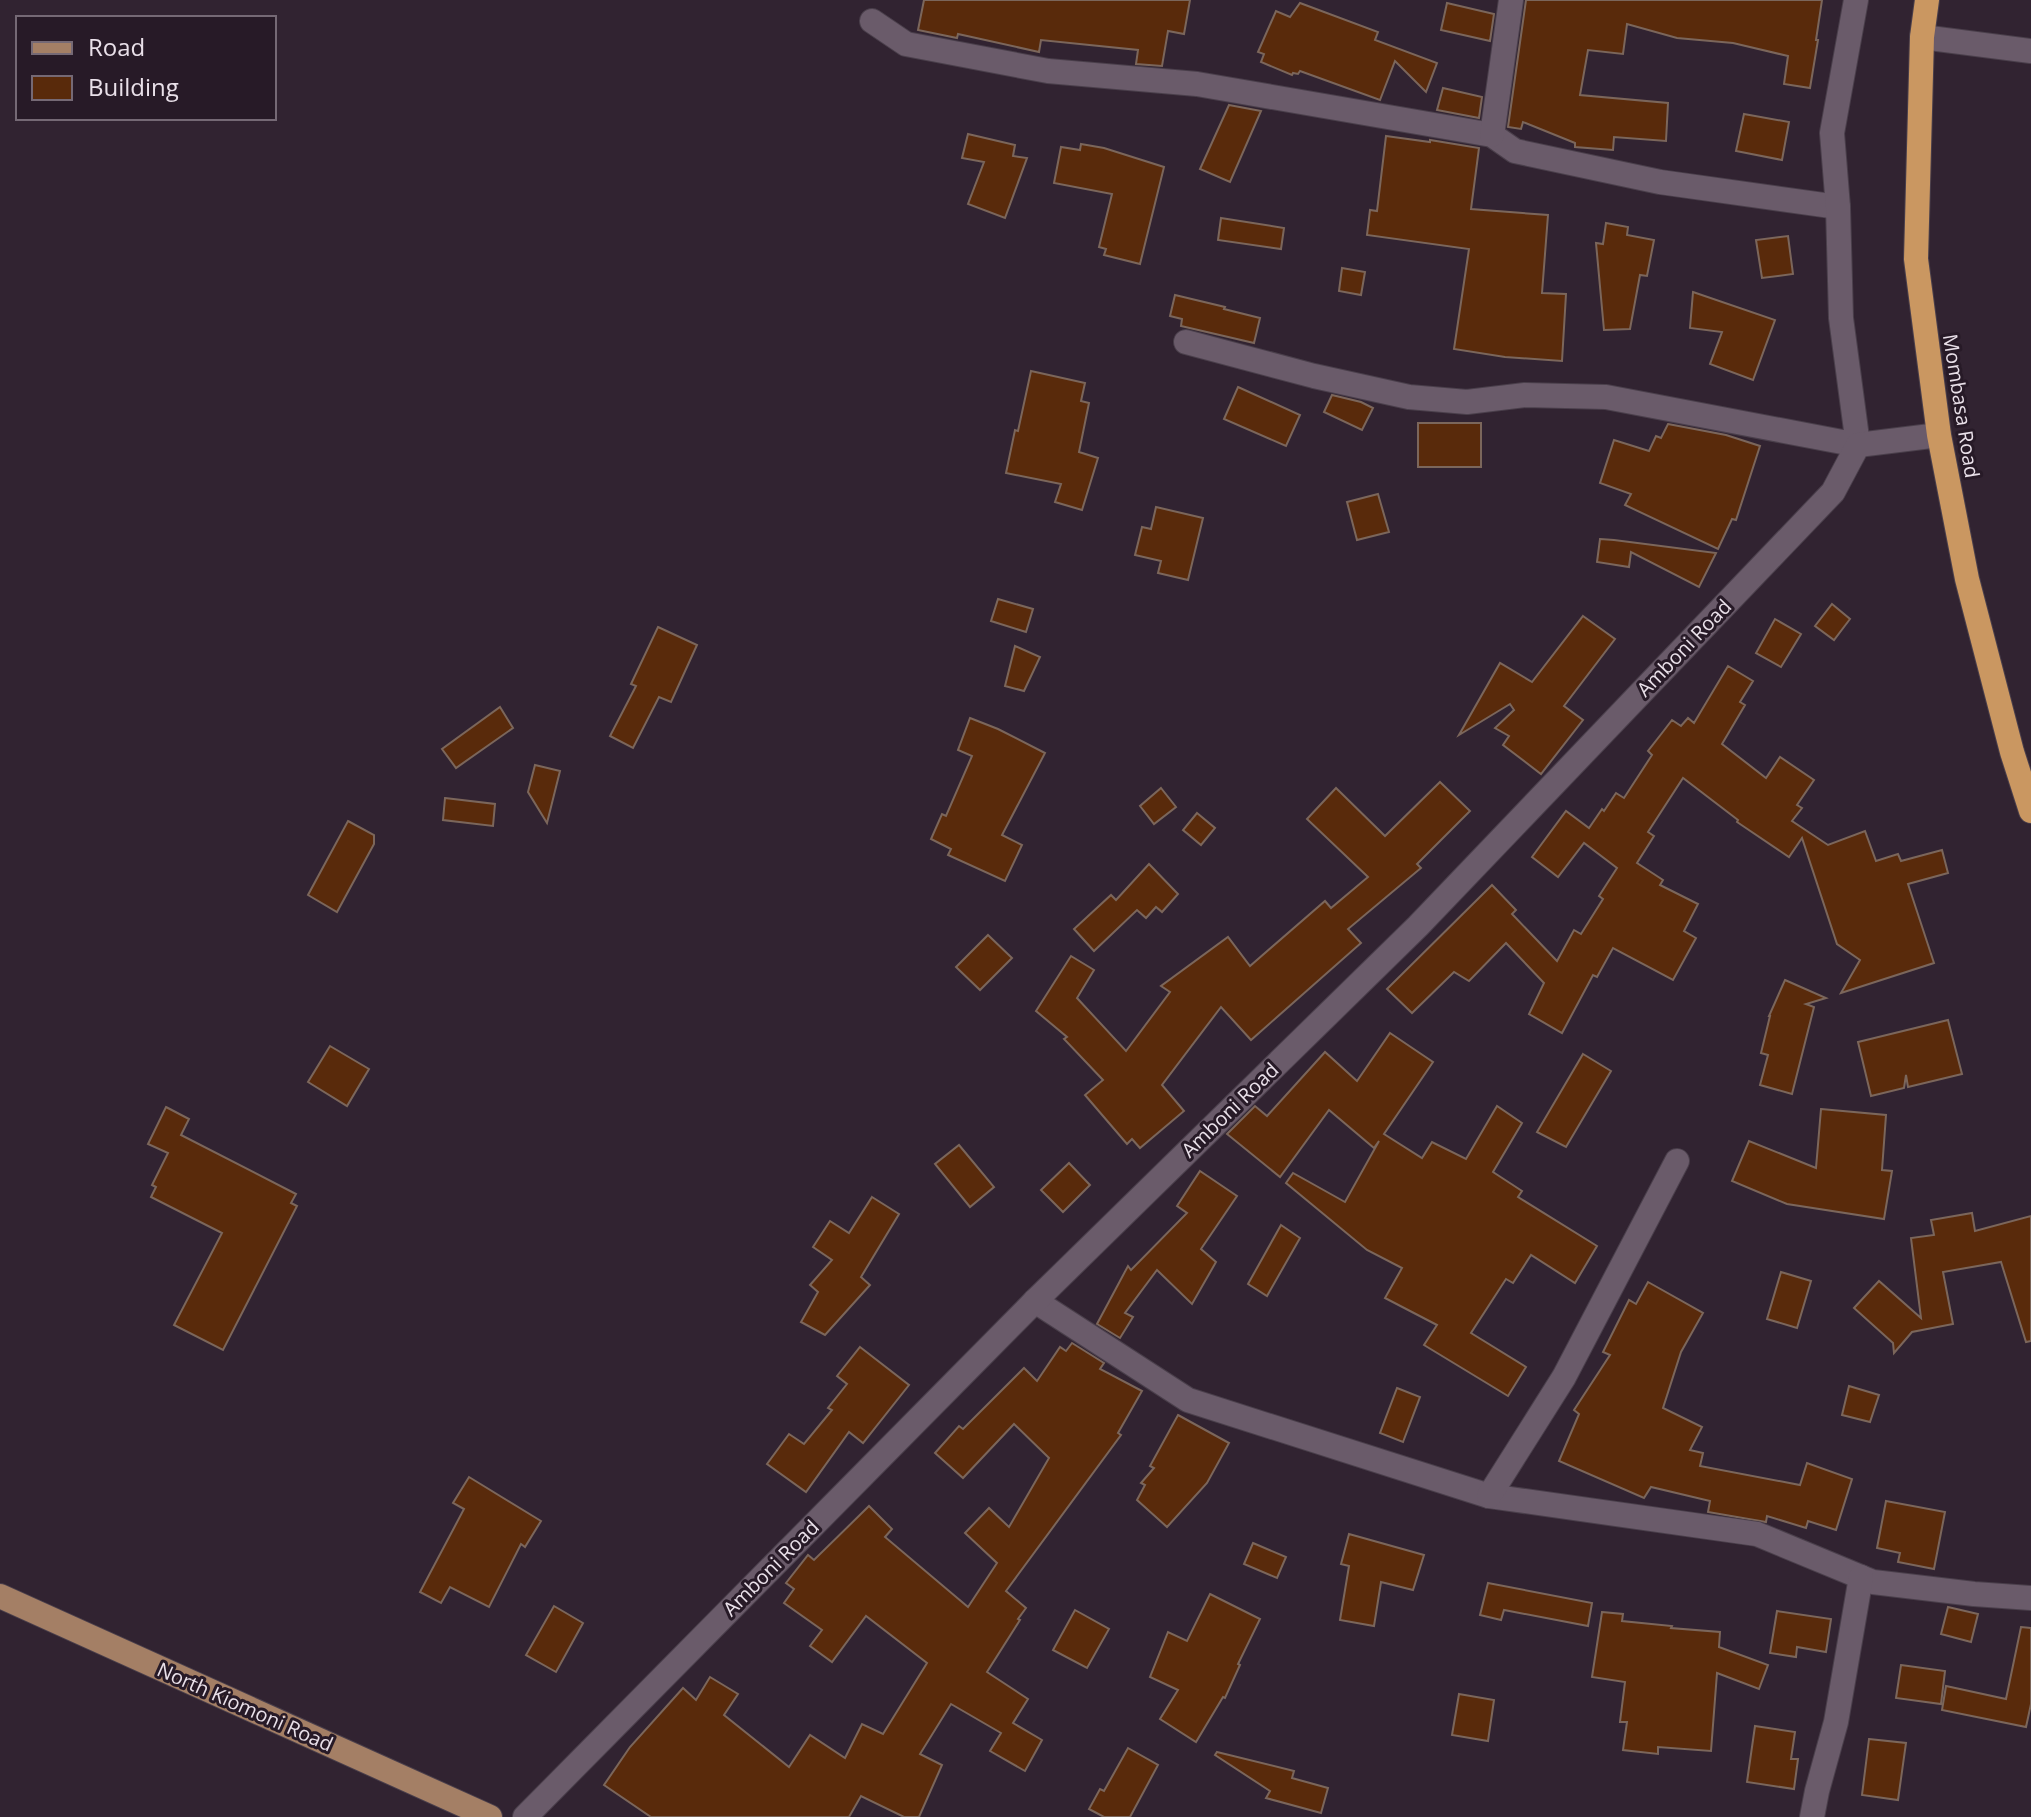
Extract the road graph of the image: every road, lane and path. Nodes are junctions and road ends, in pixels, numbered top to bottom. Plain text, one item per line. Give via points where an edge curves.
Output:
1 (1511, 0) edge
2 (1856, 0) edge
3 (1927, 0) edge
4 (872, 21) dead end
5 (1922, 37) junction
6 (2031, 51) edge
7 (1492, 135) junction
8 (1838, 207) junction
9 (1186, 342) dead end
10 (1939, 435) junction
11 (1858, 445) junction
12 (2031, 811) edge
13 (1677, 1161) dead end
14 (1035, 1301) junction
15 (1489, 1496) junction
16 (1861, 1577) junction
17 (0, 1596) edge
18 (2031, 1598) edge
19 (490, 1817) edge
20 (525, 1817) edge
21 (1812, 1817) edge

1 - 7 street
2 - 8 street via 1832,133
3 - 5 highway, Mombasa Road
4 - 7 street via 906,44 1048,71 1197,84
5 - 6 street
5 - 10 highway, Mombasa Road via 1916,259
7 - 8 street via 1515,151 1631,176
8 - 11 street via 1841,318
9 - 11 street via 1409,397 1467,402 1525,395 1606,397
10 - 11 street
10 - 12 highway, Mombasa Road via 1967,579
11 - 14 street, Amboni Road via 1833,492 1440,903
13 - 15 street via 1564,1377
14 - 15 street via 1188,1400
14 - 20 street, Amboni Road
15 - 16 street via 1757,1534
16 - 18 street
16 - 21 street via 1836,1722
17 - 19 main road, North Kiomoni Road

